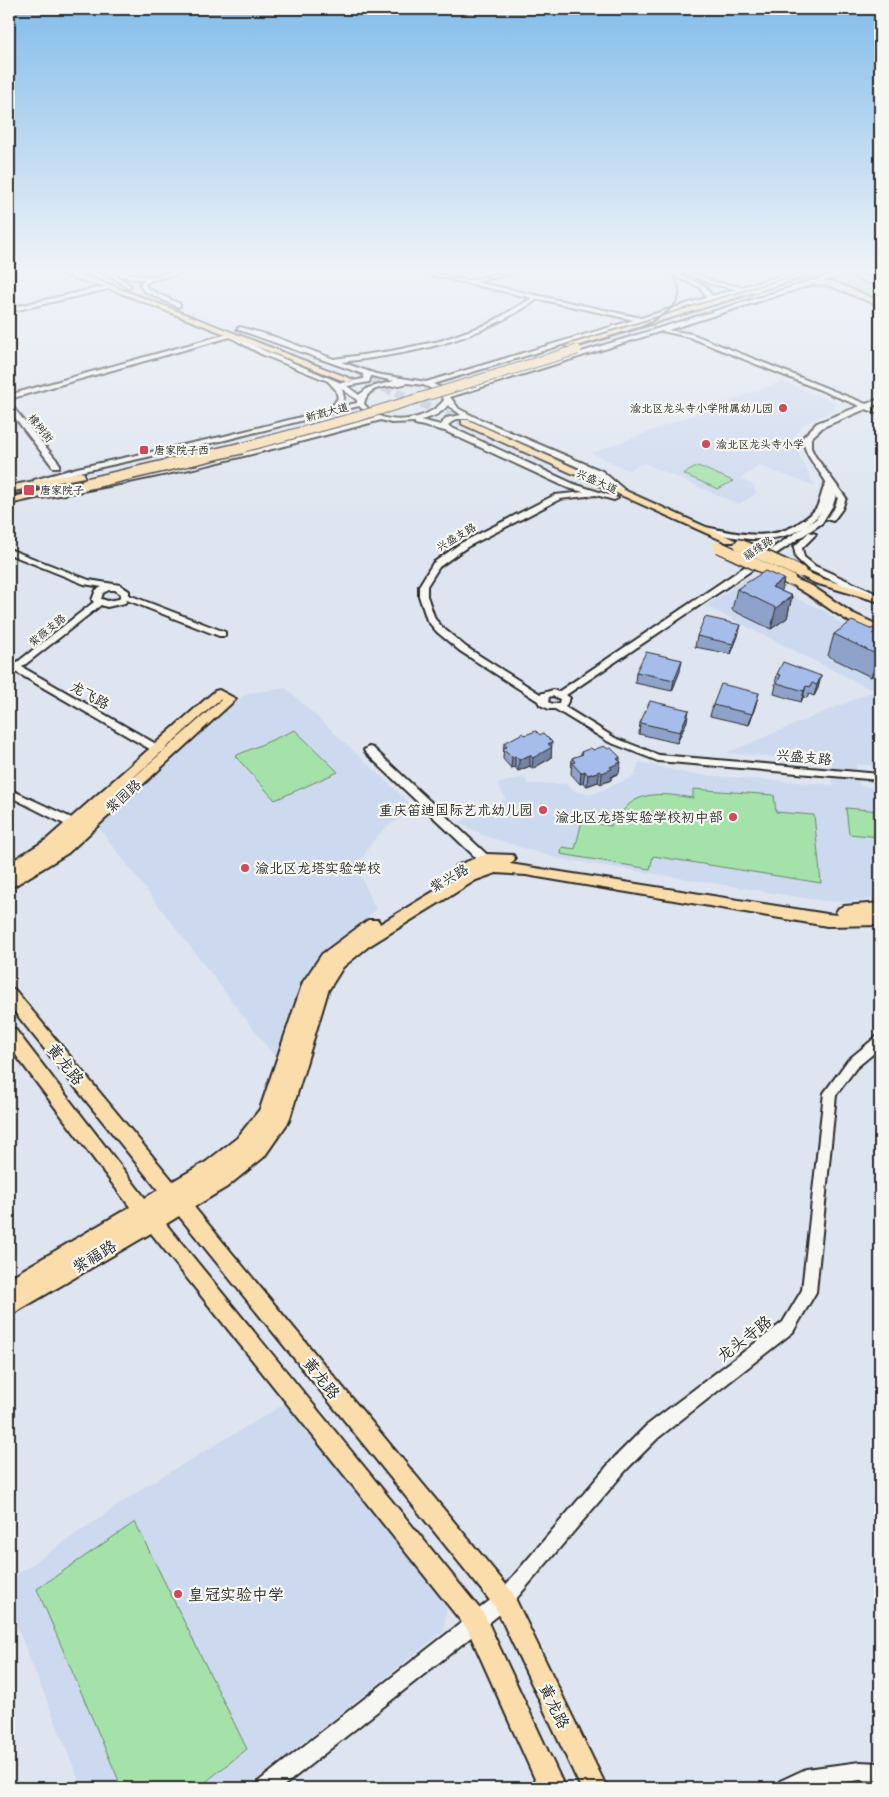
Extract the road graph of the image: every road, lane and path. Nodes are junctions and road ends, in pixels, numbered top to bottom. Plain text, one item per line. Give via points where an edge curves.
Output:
1 (163, 354) edge
2 (265, 354) edge
3 (288, 354) edge
4 (301, 354) edge
5 (316, 354) edge
6 (385, 354) edge
7 (526, 354) edge
8 (555, 354) edge
9 (584, 354) edge
10 (737, 354) edge
11 (335, 361) junction
12 (463, 373) junction
13 (358, 377) junction
14 (331, 381) junction
15 (404, 382) junction
16 (426, 384) junction
17 (341, 385) junction
18 (484, 385) junction
19 (9, 397) edge
20 (447, 399) junction
21 (880, 400) edge
22 (360, 401) junction
23 (9, 406) edge
24 (867, 406) junction
25 (880, 412) edge
26 (324, 414) junction
27 (380, 418) junction
28 (411, 421) junction
29 (460, 424) junction
30 (342, 429) junction
31 (56, 465) junction
32 (81, 476) junction
33 (556, 479) junction
34 (39, 482) junction
35 (830, 482) junction
36 (21, 487) junction
37 (9, 489) edge
38 (598, 493) junction
39 (619, 495) junction
40 (558, 497) junction
41 (21, 498) junction
42 (9, 501) edge
43 (706, 530) junction
44 (9, 551) edge
45 (819, 581) junction
46 (87, 582) junction
47 (117, 587) junction
48 (808, 588) junction
49 (126, 597) junction
50 (97, 598) junction
51 (878, 598) edge
52 (880, 609) edge
53 (880, 621) edge
54 (880, 630) edge
55 (222, 634) dead end
56 (11, 669) edge
57 (561, 694) junction
58 (542, 699) junction
59 (558, 707) junction
60 (159, 750) junction
61 (369, 750) dead end
62 (880, 777) edge
63 (9, 792) edge
64 (74, 824) junction
65 (490, 864) junction
66 (9, 870) edge
67 (9, 884) edge
68 (880, 908) edge
69 (880, 919) edge
70 (9, 994) edge
71 (9, 1034) edge
72 (880, 1041) edge
73 (126, 1187) junction
74 (175, 1199) junction
75 (148, 1215) junction
76 (113, 1226) junction
77 (9, 1288) edge
78 (9, 1308) edge
79 (504, 1600) junction
80 (476, 1622) junction
81 (880, 1772) edge
82 (266, 1788) edge
83 (552, 1788) edge
84 (594, 1788) edge
85 (787, 1788) edge

1 - 19 street
2 - 14 street
3 - 13 main road
4 - 13 main road
5 - 11 street
6 - 11 street
7 - 12 street
8 - 32 main road, 新溉大道, bridge via 360,416 234,450
9 - 18 street, 新溉大道
10 - 24 street
11 - 13 street
12 - 16 street
12 - 18 street via 458,377 459,381
13 - 15 street
13 - 17 street via 368,377 367,381
14 - 17 street
14 - 26 street via 341,398
15 - 16 street
15 - 22 street, 新溉大道 via 371,388
16 - 20 street via 442,391
17 - 22 street
18 - 20 street, 新溉大道
20 - 28 street via 445,408 437,414
20 - 29 street via 457,410
21 - 24 street, 福缘路
22 - 26 street, 新溉大道
22 - 27 street via 364,410
23 - 31 street, 橡树街
24 - 25 street
24 - 35 street, 福缘路 via 820,425 807,437 810,451
26 - 30 street via 341,416 347,421
26 - 32 street, 新溉大道
27 - 28 street
27 - 30 street, 新溉大道
28 - 29 street
29 - 33 street
29 - 39 main road, 兴盛大道
29 - 39 street via 599,473
30 - 41 street, 新溉大道 via 89,489
31 - 32 street
31 - 34 street
32 - 34 street, 新溉大道
32 - 36 main road, 新溉大道
32 - 41 main road, 新溉大道
33 - 38 street
33 - 40 street via 560,485
34 - 36 street, 新溉大道
35 - 43 street via 822,505 811,518 788,534 760,539
35 - 51 street via 842,498 838,509 827,523 804,539 798,547 800,558 812,568
35 - 57 street, 福缘路 via 834,494 831,507 819,521
36 - 37 main road, 新溉大道
38 - 39 street
38 - 40 street
39 - 43 main road, 兴盛大道
39 - 48 main road, 兴盛大道, bridge via 719,547
40 - 58 street, 兴盛支路 via 450,554 436,565 423,586 429,613 440,630 463,649
41 - 42 main road, 新溉大道
43 - 45 main road, 兴盛大道, bridge
44 - 46 street
45 - 51 main road
45 - 52 main road
46 - 47 street
46 - 50 street
47 - 49 street via 125,590
47 - 50 street via 107,588
48 - 53 main road
48 - 54 main road via 848,615
49 - 50 street via 112,604
49 - 55 street
50 - 56 street, 紫薇支路
56 - 60 street, 龙飞路
57 - 58 street, 福缘路 via 550,693
57 - 59 street via 565,700
58 - 59 street via 548,706
59 - 62 street, 兴盛支路 via 612,740 658,758
60 - 64 main road, 紫园路
60 - 67 main road, 紫园路 via 224,696 63,849
61 - 65 street
63 - 64 street
64 - 66 main road, 紫园路 via 51,844
65 - 68 main road, 紫兴路 via 530,862 826,911
65 - 69 main road, 紫兴路 via 827,920
65 - 74 main road, 紫兴路 via 364,942 337,964 320,990 283,1116 258,1151 221,1181
70 - 74 main road, 黄龙路
71 - 73 main road, 黄龙路
72 - 79 street, 龙头寺路 via 852,1064 830,1093 808,1292 788,1327 652,1432 621,1463
73 - 75 main road, 黄龙路
73 - 76 main road via 125,1206
74 - 75 main road, 紫福路
74 - 79 main road, 黄龙路
75 - 76 main road, 紫福路
75 - 78 main road, 紫福路
75 - 80 main road, 黄龙路
76 - 77 main road, 紫福路
79 - 80 street, 龙头寺路
79 - 84 main road, 黄龙路
80 - 82 street, 龙头寺路
80 - 83 main road, 黄龙路
81 - 85 street via 860,1771 806,1778

